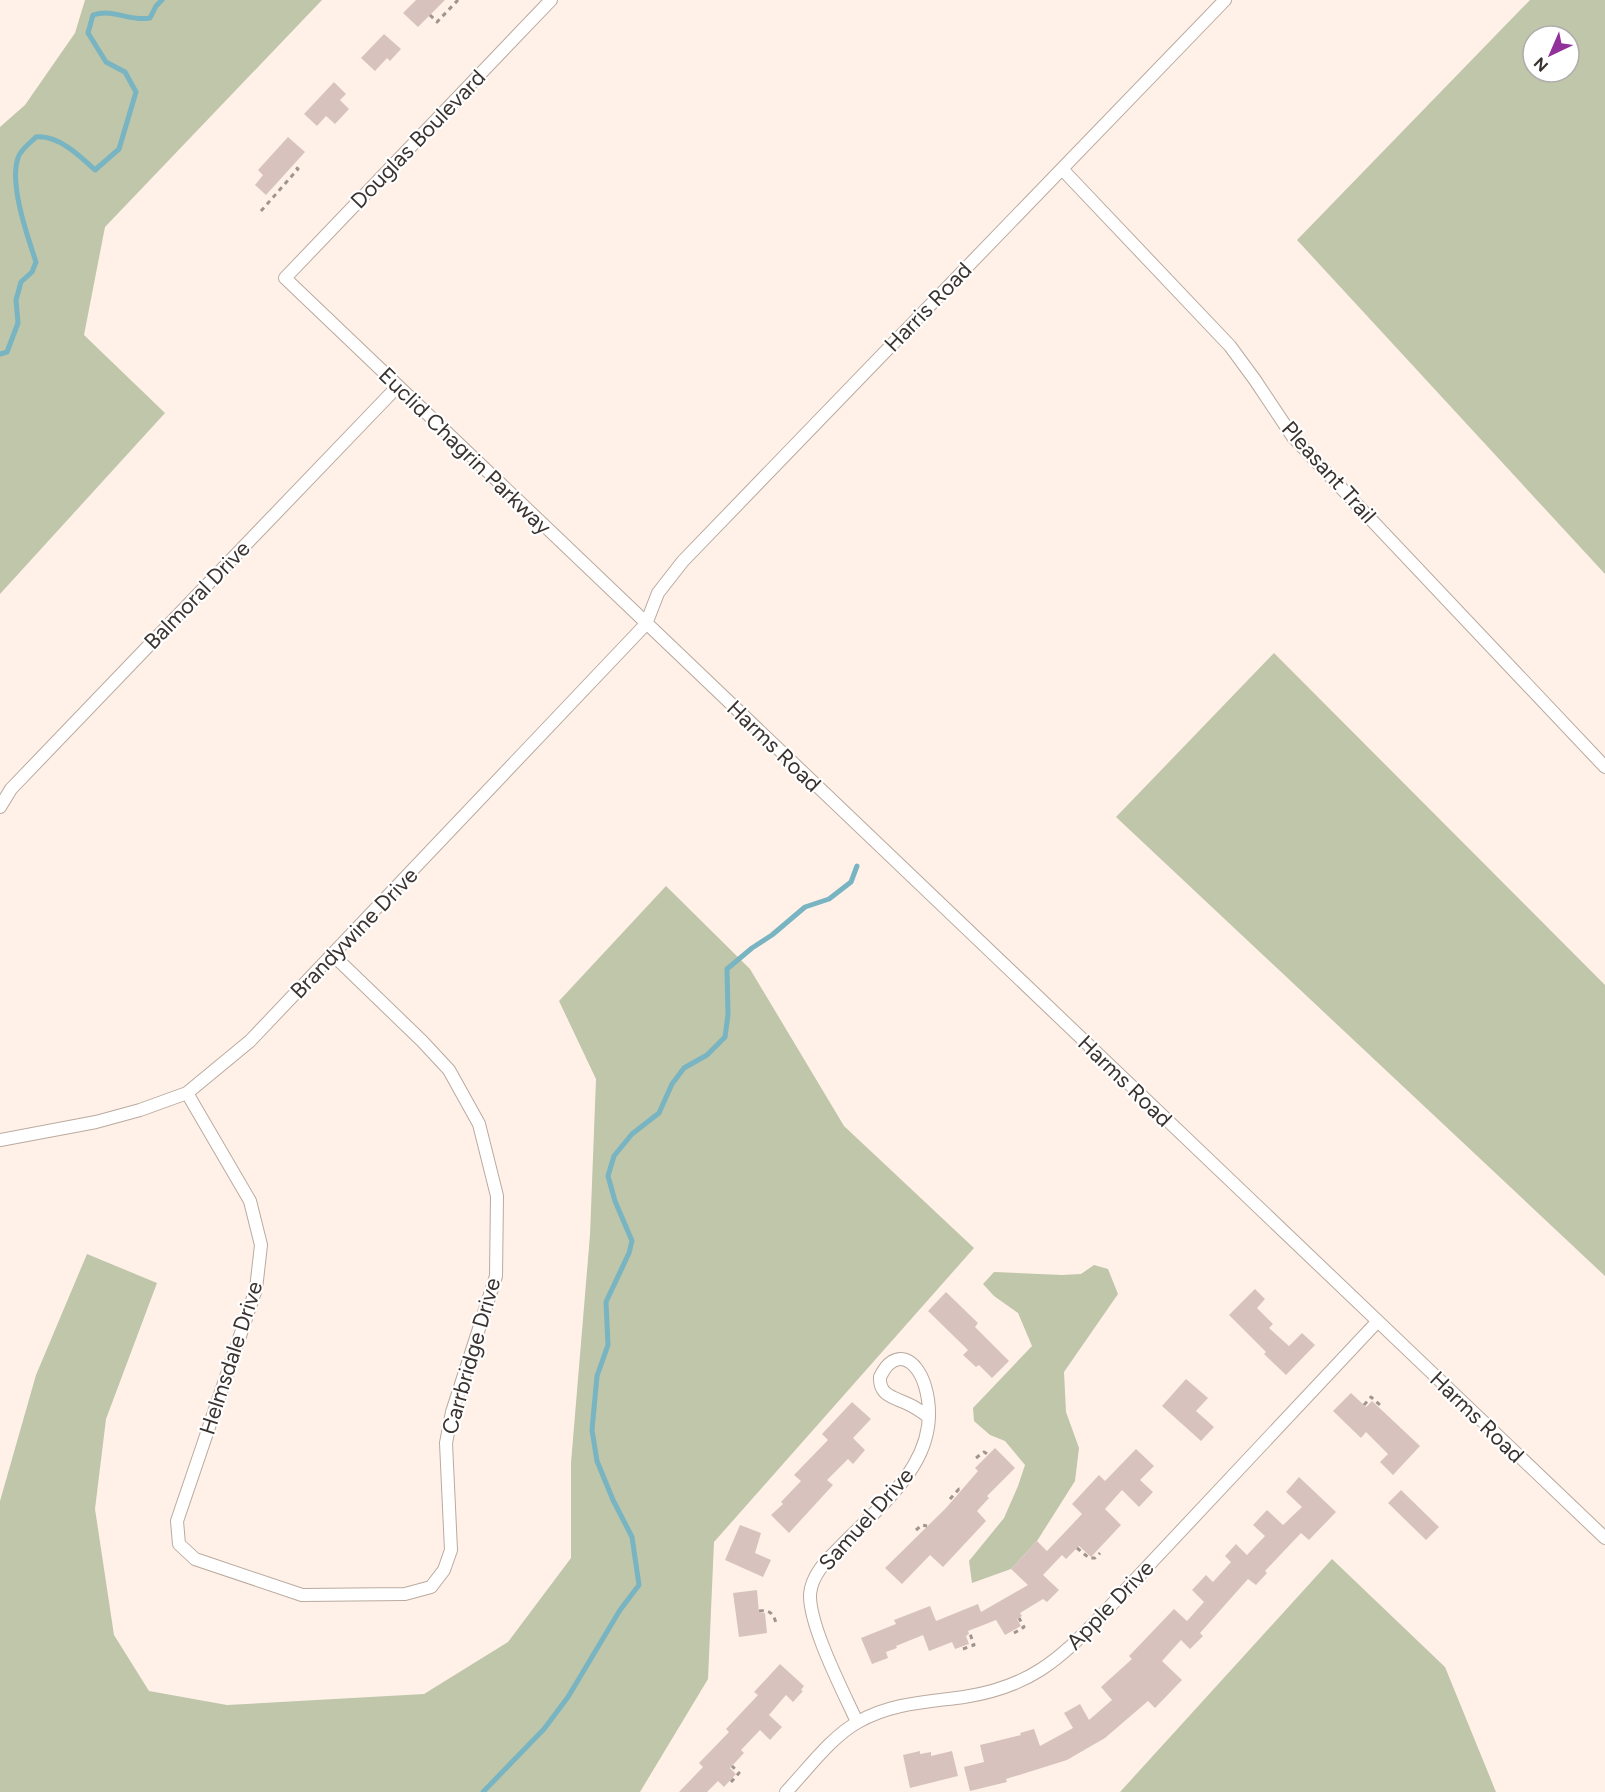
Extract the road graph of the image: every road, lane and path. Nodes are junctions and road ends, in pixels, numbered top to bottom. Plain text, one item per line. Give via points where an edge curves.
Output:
1 (458, 0) edge
2 (551, 0) edge
3 (1225, 0) edge
4 (430, 15) dead end
5 (293, 165) dead end
6 (1062, 169) junction
7 (261, 211) dead end
8 (285, 278) joint
9 (398, 386) junction
10 (646, 624) junction
11 (1605, 767) edge
12 (0, 807) edge
13 (333, 955) junction
14 (187, 1093) junction
15 (0, 1140) edge
16 (1377, 1322) junction
17 (1364, 1405) dead end
18 (1380, 1405) dead end
19 (929, 1417) junction
20 (988, 1455) dead end
21 (976, 1458) dead end
22 (960, 1490) dead end
23 (950, 1499) dead end
24 (927, 1527) dead end
25 (916, 1530) dead end
26 (1605, 1538) edge
27 (1077, 1548) dead end
28 (1100, 1553) dead end
29 (195, 1559) joint
30 (759, 1611) dead end
31 (1019, 1618) dead end
32 (776, 1623) dead end
33 (969, 1631) dead end
34 (1014, 1633) dead end
35 (963, 1649) dead end
36 (857, 1722) junction
37 (732, 1766) dead end
38 (731, 1782) dead end
39 (786, 1792) edge

1 - 4 path via 436,22
2 - 8 street, Douglas Boulevard
3 - 6 street, Harris Road
5 - 7 path via 298,169
6 - 10 street, Harris Road via 684,561 658,593
6 - 11 street, Pleasant Trail via 1230,346 1293,437
8 - 9 street, Euclid Chagrin Parkway
9 - 10 street, Euclid Chagrin Parkway
9 - 12 street, Balmoral Drive via 11,789
10 - 13 street, Brandywine Drive
10 - 16 street, Harms Road
13 - 14 street, Brandywine Drive via 249,1041
13 - 29 street, Carrbridge Drive via 448,1070 479,1124 497,1196 496,1276 452,1412 446,1443 452,1550 431,1587 405,1594 302,1595
14 - 15 street, Brandywine Drive via 96,1122
14 - 29 street, Helmsdale Drive via 250,1201 261,1245 256,1289 177,1521 179,1544
16 - 26 street, Harms Road
16 - 36 street, Apple Drive via 1055,1661 1032,1676 987,1693 897,1706
17 - 18 path via 1371,1397
19 - 19 street, Samuel Drive via 925,1384 915,1365 908,1360 893,1360 880,1377 881,1388
19 - 36 street, Samuel Drive via 927,1438 915,1466 823,1564 812,1583 810,1605 814,1623
20 - 21 path via 984,1452
22 - 23 path
24 - 25 path via 922,1525
27 - 28 path via 1093,1559
30 - 32 path via 769,1610
31 - 34 path via 1024,1627
33 - 35 path via 975,1645
36 - 39 street, Apple Drive
37 - 38 path via 739,1773

